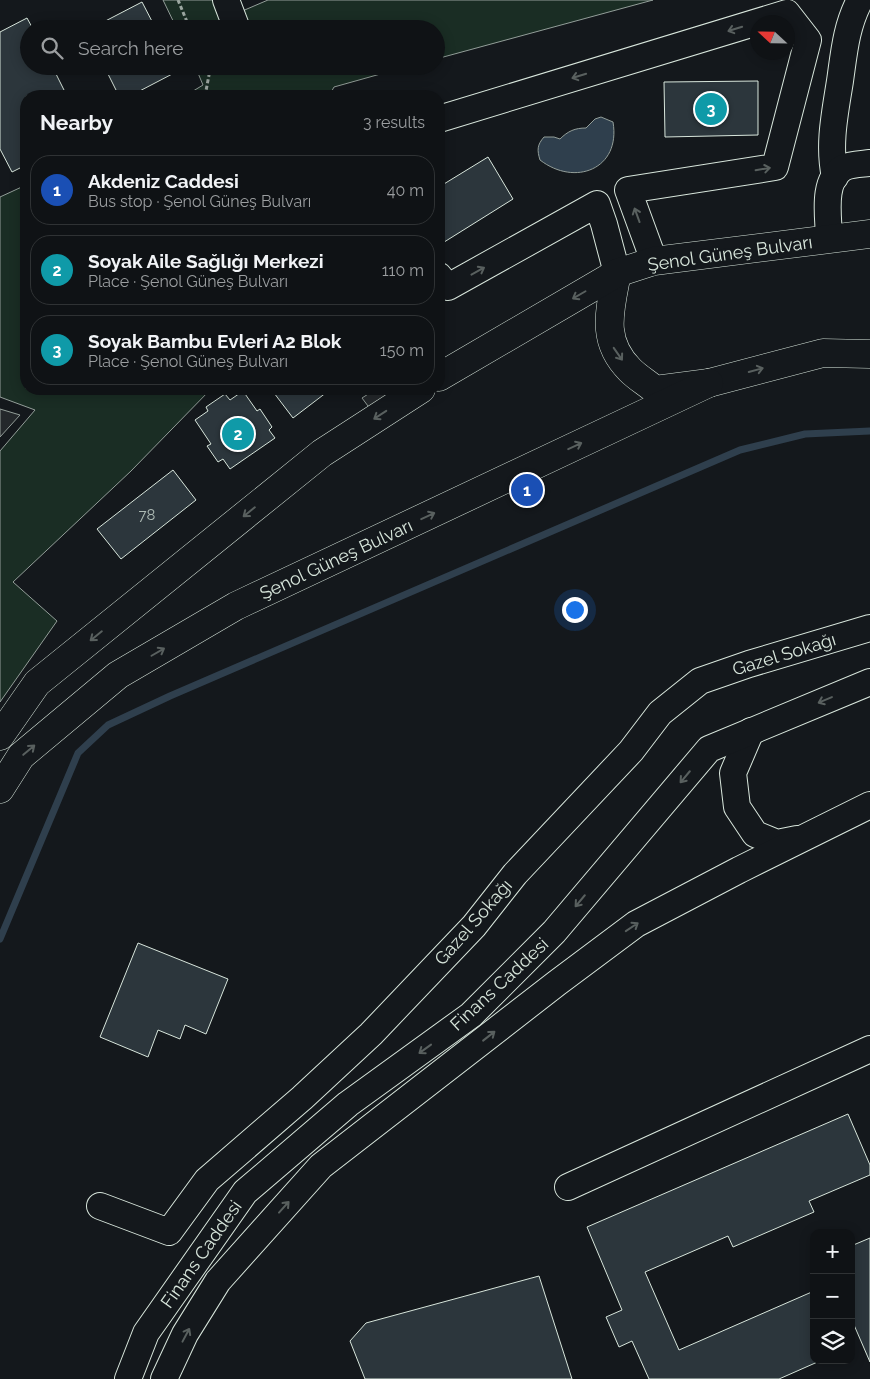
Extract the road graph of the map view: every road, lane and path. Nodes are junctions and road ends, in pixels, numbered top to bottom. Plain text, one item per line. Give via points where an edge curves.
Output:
1 (178, 0) edge
2 (226, 0) edge
3 (860, 0) edge
4 (186, 20) edge
5 (234, 20) edge
6 (209, 75) edge
7 (206, 90) edge
8 (445, 117) edge
9 (870, 163) edge
10 (835, 176) junction
11 (870, 234) edge
12 (829, 239) junction
13 (654, 261) junction
14 (617, 273) junction
15 (445, 283) edge
16 (870, 354) edge
17 (445, 373) edge
18 (709, 383) junction
19 (412, 395) edge
20 (870, 628) edge
21 (870, 682) edge
22 (751, 731) junction
23 (0, 736) edge
24 (0, 789) edge
25 (870, 805) edge
26 (802, 838) junction
27 (870, 1049) edge
28 (568, 1187) dead end
29 (100, 1206) dead end
30 (128, 1379) edge
31 (164, 1379) edge

1 - 4 path
2 - 5 street
3 - 10 street via 846,36 832,136
6 - 7 path
13 -> 8 street via 628,190 775,167 808,40 787,13
9 - 10 street via 844,168
10 - 12 street via 829,191
11 - 12 main road, Şenol Güneş Bulvarı
12 - 13 main road, Şenol Güneş Bulvarı
13 - 14 main road, Şenol Güneş Bulvarı
15 -> 14 street via 448,287 598,204
14 -> 17 main road, Şenol Güneş Bulvarı
14 -> 18 main road via 609,332 612,346 630,370 655,390
18 -> 16 main road via 823,353
24 -> 18 main road, Şenol Güneş Bulvarı via 22,756 118,675 236,606
19 -> 23 main road via 322,453 37,683
20 - 29 street, Gazel Sokağı via 700,681 660,713 631,751 515,874 474,926 371,1034 208,1180 169,1232
21 -> 22 street, Finans Caddesi
22 - 26 street via 733,773 737,807 755,834 777,843
22 -> 30 street, Finans Caddesi via 709,749 554,932 471,1015 348,1104 245,1192 146,1333
25 - 26 street, Finans Caddesi
31 -> 26 street, Finans Caddesi via 185,1334 218,1281 321,1166 636,924
27 - 28 street

